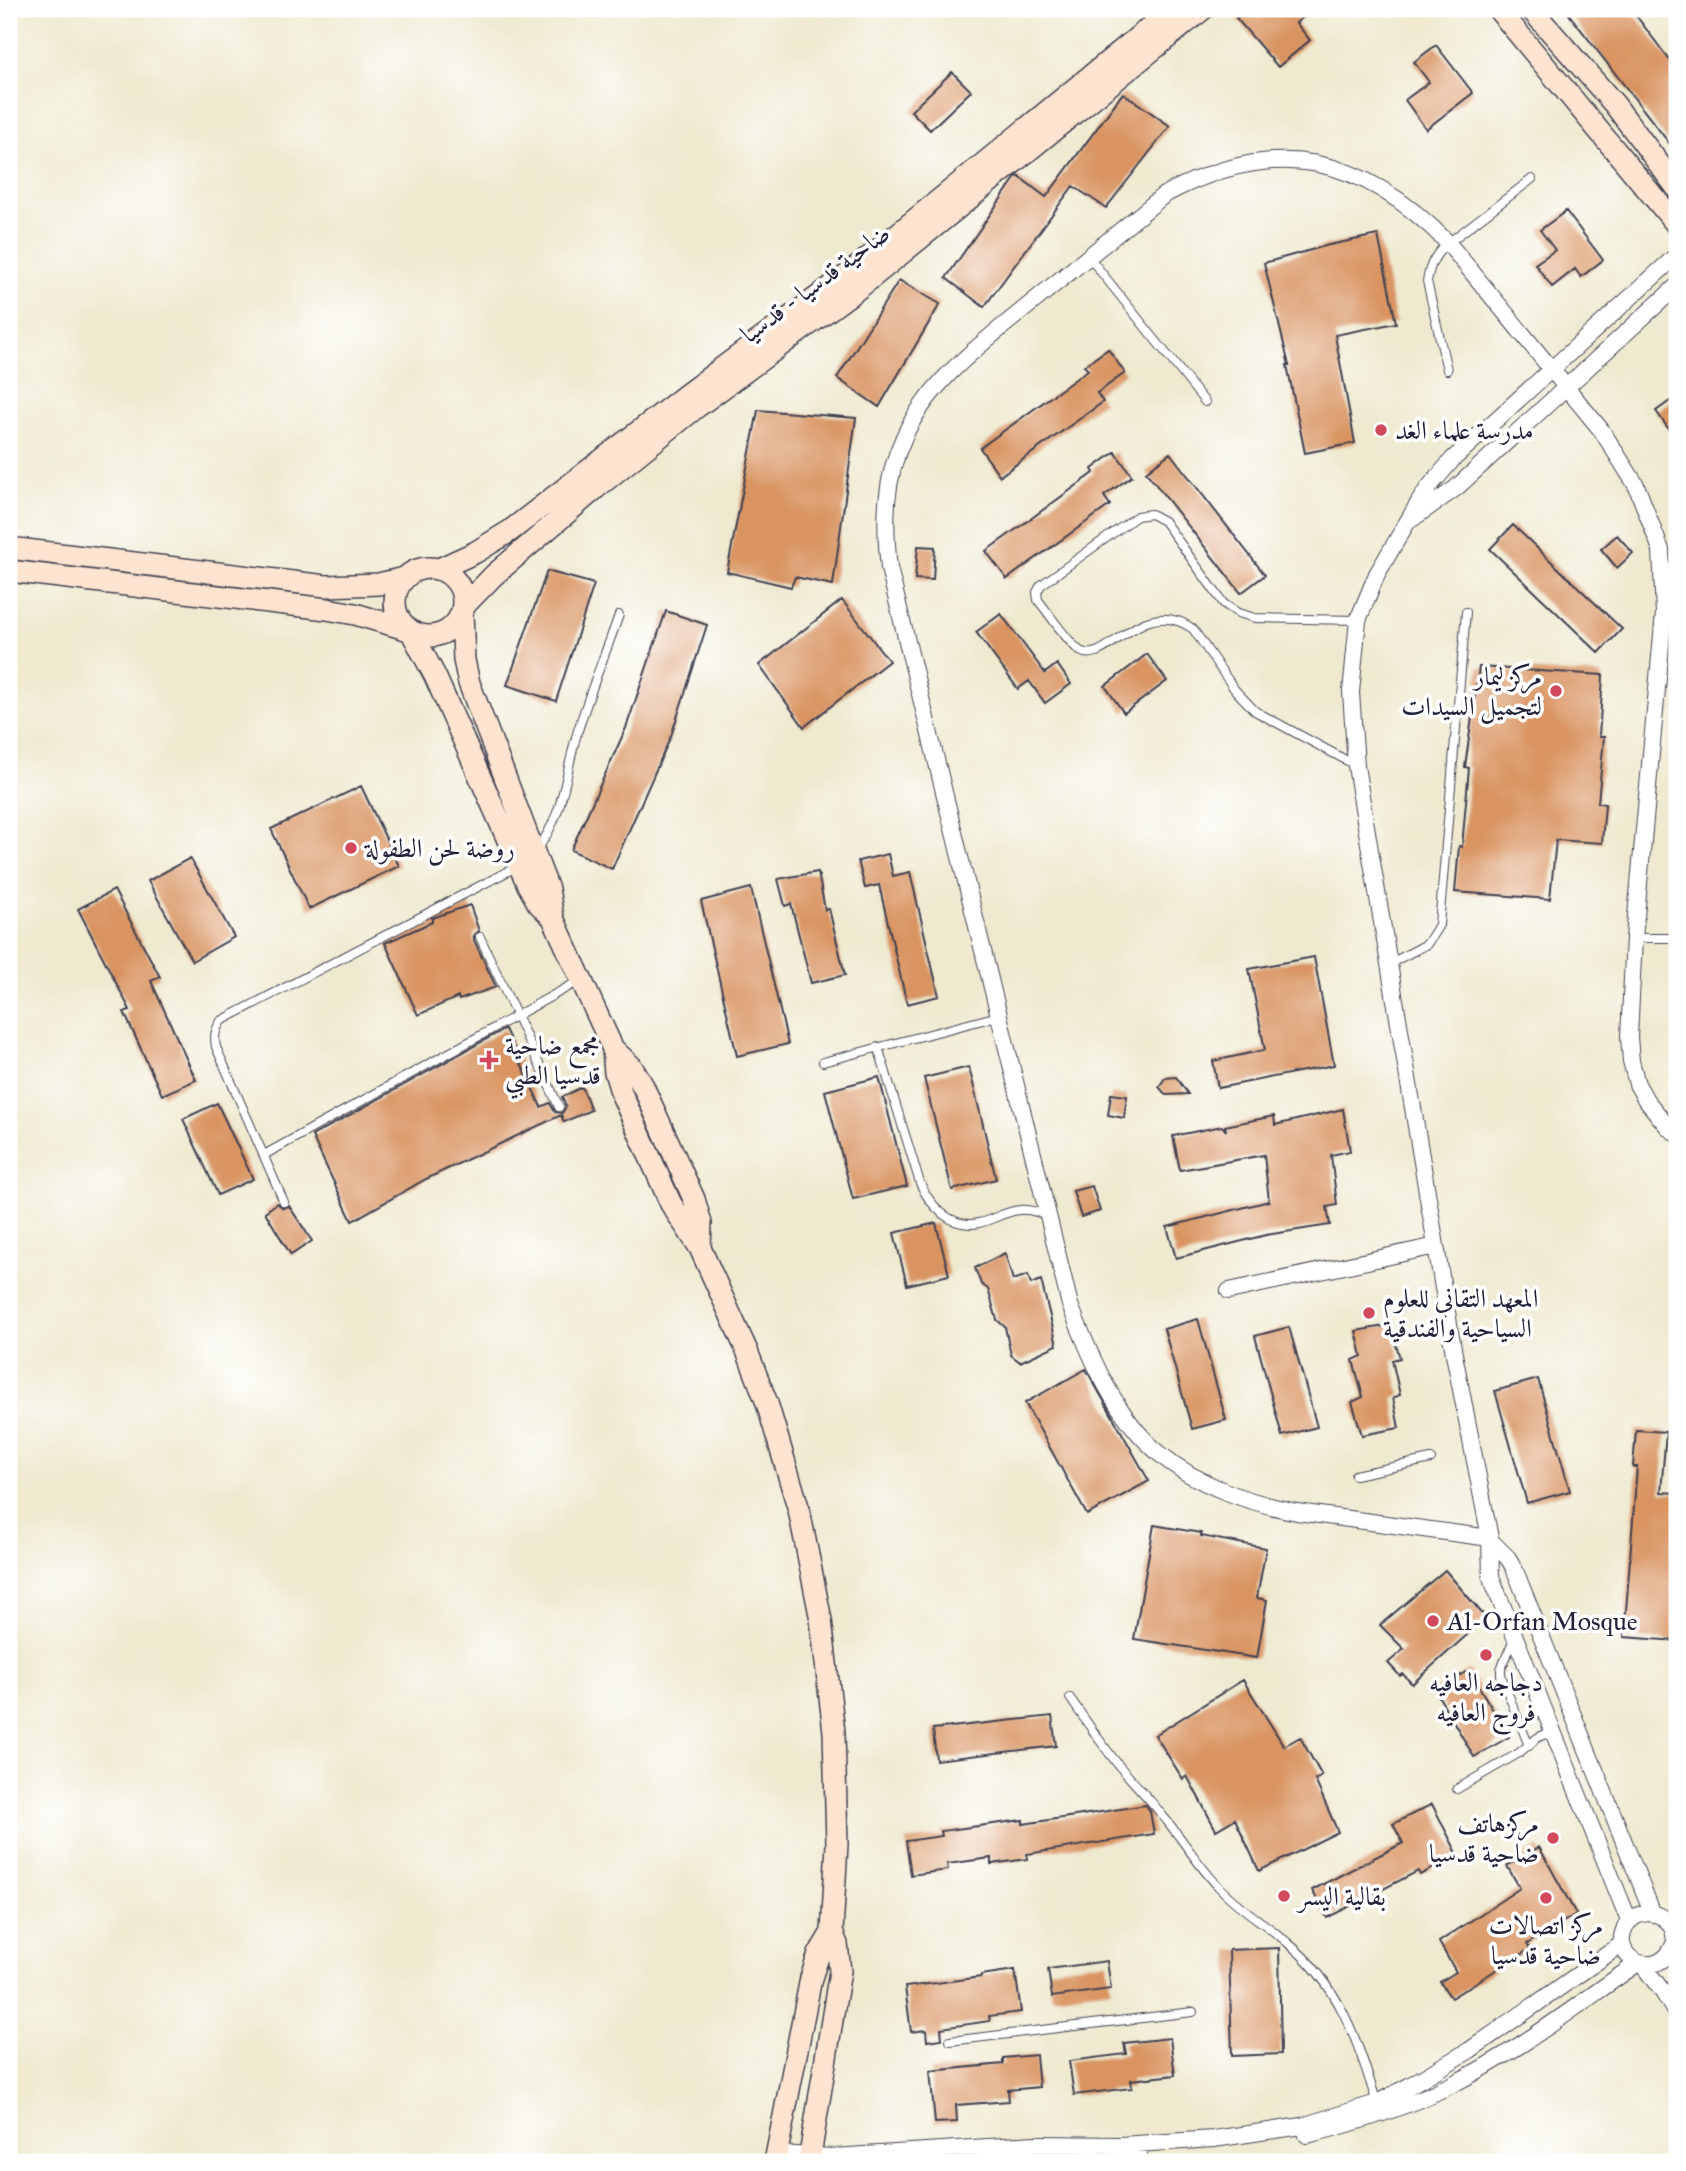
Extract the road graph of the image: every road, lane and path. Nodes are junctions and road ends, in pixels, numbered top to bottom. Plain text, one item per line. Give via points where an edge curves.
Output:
1 (1172, 9) edge
2 (1203, 9) edge
3 (1498, 9) edge
4 (1531, 9) edge
5 (1532, 179) dead end
6 (1677, 188) edge
7 (1677, 225) edge
8 (1448, 243) junction
9 (1677, 255) edge
10 (1089, 257) junction
11 (1677, 286) edge
12 (1551, 369) junction
13 (1447, 370) dead end
14 (1567, 386) junction
15 (1205, 402) dead end
16 (1412, 519) junction
17 (9, 548) edge
18 (439, 569) junction
19 (9, 571) edge
20 (404, 578) junction
21 (463, 609) junction
22 (1466, 611) dead end
23 (619, 615) dead end
24 (1358, 620) junction
25 (410, 631) junction
26 (1356, 766) junction
27 (526, 859) junction
28 (480, 937) dead end
29 (1634, 938) junction
30 (1677, 938) edge
31 (1389, 964) junction
32 (582, 980) junction
33 (518, 1016) junction
34 (998, 1016) junction
35 (878, 1047) junction
36 (823, 1062) dead end
37 (559, 1107) dead end
38 (1677, 1134) edge
39 (264, 1156) junction
40 (284, 1202) dead end
41 (1047, 1216) junction
42 (1436, 1246) junction
43 (1229, 1290) dead end
44 (1431, 1459) dead end
45 (1355, 1475) dead end
46 (1491, 1540) junction
47 (1514, 1638) junction
48 (1070, 1698) dead end
49 (1552, 1731) junction
50 (1529, 1746) junction
51 (1457, 1789) dead end
52 (1677, 1907) edge
53 (1658, 1916) junction
54 (1629, 1921) junction
55 (832, 1932) junction
56 (1675, 1938) edge
57 (1622, 1944) junction
58 (1677, 1963) edge
59 (1640, 1964) junction
60 (1193, 2012) dead end
61 (1677, 2015) edge
62 (950, 2041) dead end
63 (1379, 2108) junction
64 (785, 2109) junction
65 (816, 2112) junction
66 (1215, 2143) junction
67 (1035, 2144) junction
68 (776, 2158) edge
69 (810, 2160) edge
70 (1035, 2162) edge
71 (1065, 2162) edge

1 - 18 main road, ضاحية قدسيا - قدسيا via 850,273 510,531
2 - 21 main road, ضاحية قدسيا - قدسيا via 860,287 596,488 494,575
3 - 7 main road
4 - 6 main road via 1615,105
5 - 8 lane
8 - 10 street via 1422,216 1380,186 1332,166 1279,160 1229,167 1195,178 1164,195
8 - 12 street
8 - 13 lane via 1429,266 1427,281
9 - 12 street
10 - 15 lane
10 - 34 street via 994,334 928,396 904,437 890,479 885,524 889,568
11 - 14 street
12 - 14 street
12 - 16 street via 1447,466
14 - 16 street via 1456,488
14 - 29 street via 1636,485 1661,550 1664,614
16 - 24 street via 1377,574
17 - 20 main road via 326,586
18 - 20 main road via 427,567
18 - 21 main road via 458,583
19 - 25 main road via 327,609
20 - 25 main road via 395,605 399,619
21 - 25 main road via 456,623 435,636
21 - 27 main road via 469,683
22 - 31 lane via 1439,925 1427,944
23 - 27 lane via 577,734 555,820 545,841
24 - 26 street via 1351,692
24 - 26 lane via 1255,618 1238,613 1224,604 1164,521 1151,514 1137,516 1037,592 1038,600 1075,647 1085,653 1097,652 1144,622 1165,618 1184,623 1255,711
25 - 27 main road
26 - 31 street
27 - 32 main road via 548,889 553,918
27 - 39 lane via 221,1021 214,1038 216,1047
28 - 33 lane
29 - 30 lane
29 - 38 street via 1630,1061 1646,1100
31 - 42 street
32 - 33 lane
32 - 55 main road via 614,1049 622,1095 671,1204 701,1248 742,1340 767,1403 799,1510 828,1665 834,1732 837,1844
33 - 37 lane
33 - 39 lane
34 - 35 lane
34 - 41 street
35 - 36 lane
35 - 41 lane via 920,1183 935,1209 947,1218 976,1224 1022,1210
39 - 40 lane
41 - 46 street via 1070,1305 1088,1352 1134,1427 1160,1454 1232,1494 1271,1507
42 - 43 street
42 - 46 street
44 - 45 lane
46 - 47 street via 1491,1577
46 - 53 street via 1514,1568
47 - 49 street
47 - 50 lane via 1501,1676
48 - 63 lane via 1212,1880 1287,1942 1325,1982 1353,2030
49 - 50 lane
49 - 54 street
50 - 51 lane
52 - 53 street
53 - 54 street via 1640,1914
53 - 56 street
54 - 57 street
55 - 64 main road via 815,1966
55 - 65 main road via 839,1984
56 - 58 street
56 - 59 street via 1665,1958
57 - 59 street
57 - 63 street
59 - 61 street
59 - 63 street via 1481,2068 1415,2101
60 - 62 lane
63 - 66 street
64 - 65 main road via 800,2119
64 - 68 main road
65 - 69 main road
66 - 67 street
66 - 71 street
67 - 69 street
67 - 70 street
68 - 69 street

